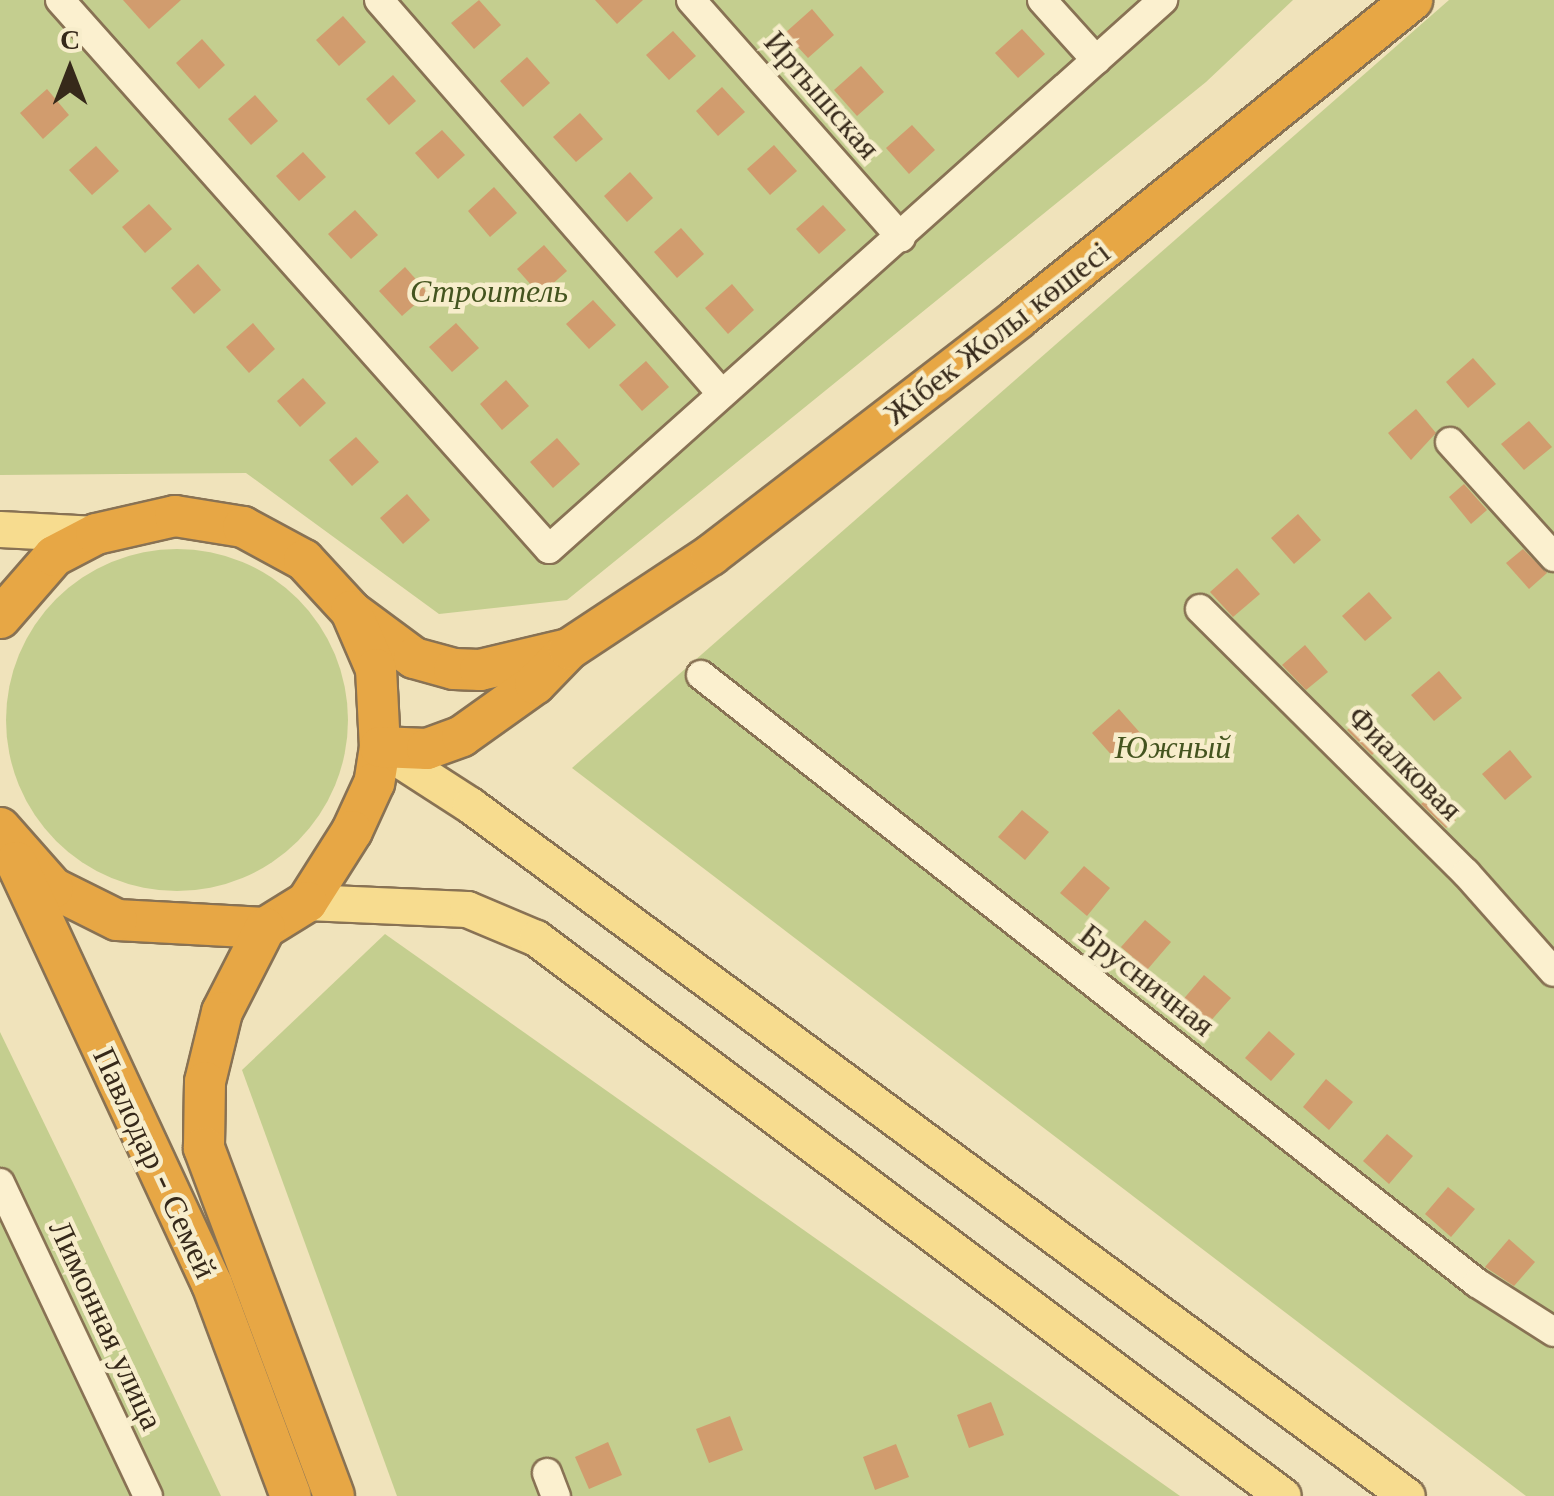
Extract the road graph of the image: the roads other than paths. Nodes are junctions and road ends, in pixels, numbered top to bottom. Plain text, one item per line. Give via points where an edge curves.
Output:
1 (60, 0) edge
2 (379, 0) edge
3 (691, 0) edge
4 (1042, 0) edge
5 (1163, 0) edge
6 (1412, 0) edge
7 (1096, 60) junction
8 (901, 237) junction
9 (720, 393) junction
10 (1450, 442) dead end
11 (0, 528) edge
12 (96, 534) junction
13 (1554, 557) edge
14 (1200, 609) dead end
15 (351, 611) junction
16 (0, 618) edge
17 (569, 649) junction
18 (701, 675) dead end
19 (380, 747) junction
20 (2, 832) edge
21 (307, 902) junction
22 (265, 928) junction
23 (1554, 972) edge
24 (0, 1183) edge
25 (1554, 1332) edge
26 (148, 1496) edge
27 (291, 1496) edge
28 (334, 1496) edge
29 (1283, 1496) edge
30 (1407, 1496) edge

1 - 9 street via 549,550
2 - 9 street
3 - 8 street, Иртышская
4 - 7 street
5 - 7 street
6 - 17 highway, Жібек Жолы көшесі via 1002,331 710,555
7 - 8 street
8 - 9 street
10 - 13 street
11 - 12 main road
12 - 15 highway via 175,516 243,527 304,560
12 - 16 highway via 54,556
14 - 23 street, Фиалковая via 1466,873
15 - 17 highway, Жібек Жолы көшесі via 414,658 454,669 480,670
15 - 19 highway via 376,669
17 - 19 highway, Жібек Жолы көшесі via 536,684 462,736 427,749
18 - 25 street, Брусничная via 1477,1283
19 - 21 highway via 374,783 352,831
19 - 30 main road via 470,806
20 - 22 highway via 53,888 117,920
20 - 27 highway, Павлодар - Семей via 212,1284
21 - 22 highway
21 - 29 main road via 467,909 536,938
22 - 28 highway, Павлодар - Семей via 222,1012 205,1082 204,1148
24 - 26 street, Лимонная улица

